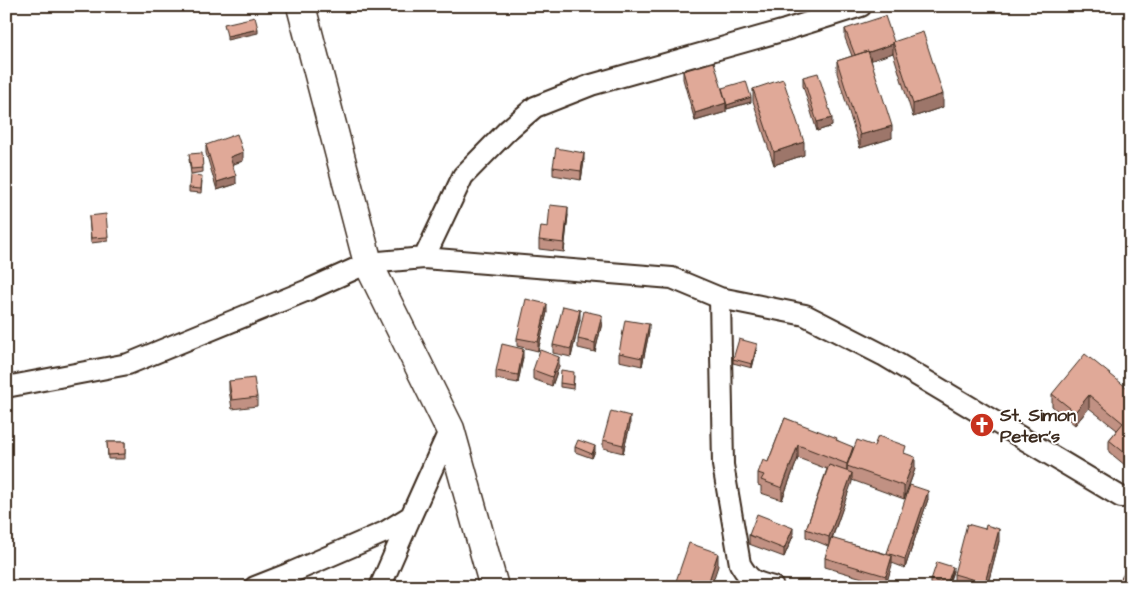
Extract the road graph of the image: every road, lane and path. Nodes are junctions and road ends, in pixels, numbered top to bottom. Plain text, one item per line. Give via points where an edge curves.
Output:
1 (301, 6) edge
2 (861, 6) edge
3 (424, 258) junction
4 (368, 263) junction
5 (720, 298) junction
6 (6, 387) edge
7 (450, 429) junction
8 (1121, 497) dead end
9 (411, 516) junction
10 (255, 587) edge
11 (380, 587) edge
12 (494, 587) edge
13 (773, 587) edge

1 - 4 street
2 - 3 street via 590,85 535,107 463,176
3 - 4 street
3 - 5 street via 672,278
4 - 6 street via 128,364
4 - 7 street
5 - 8 street via 805,314 883,355
5 - 13 street via 723,465 740,564 755,582
7 - 9 street
7 - 12 street
9 - 10 street via 385,532
9 - 11 street

